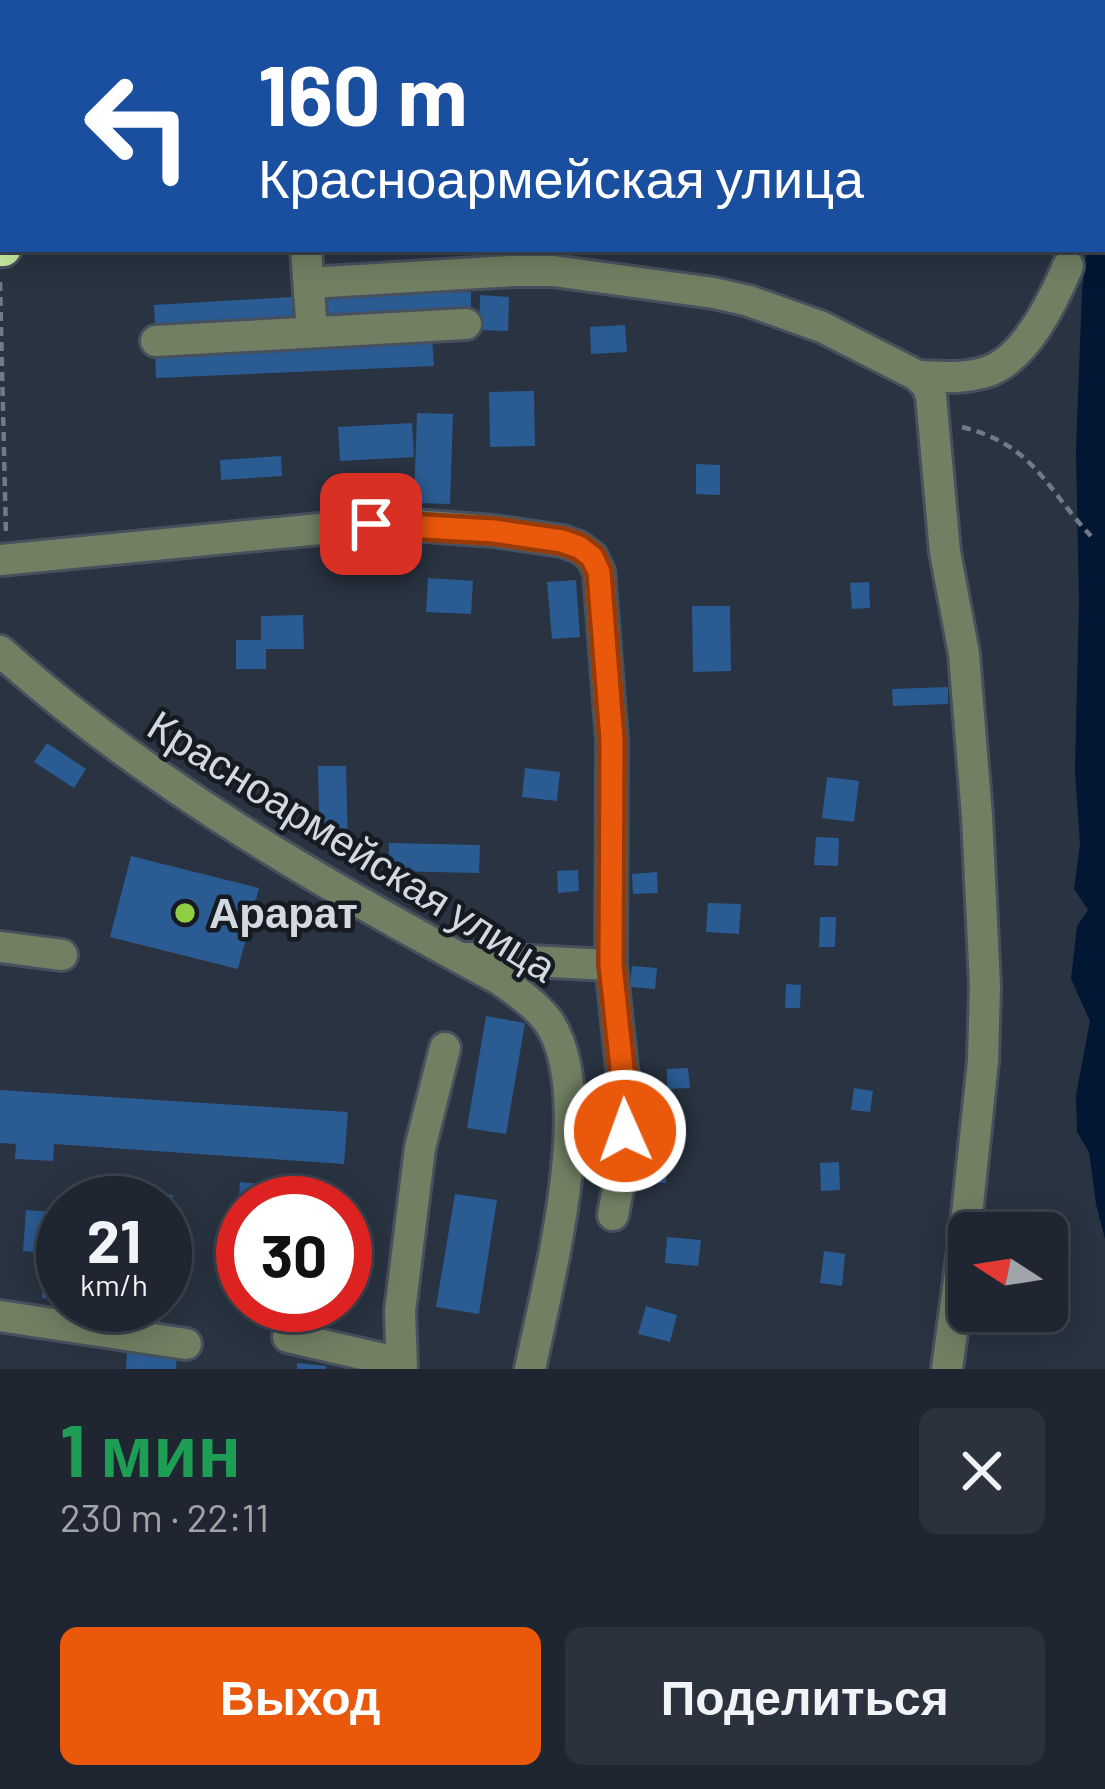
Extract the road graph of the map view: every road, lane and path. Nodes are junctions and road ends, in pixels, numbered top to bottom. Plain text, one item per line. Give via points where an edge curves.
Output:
1 (306, 252) edge
2 (1068, 266) dead end
3 (0, 282) edge
4 (309, 283) junction
5 (466, 324) dead end
6 (312, 332) junction
7 (156, 341) dead end
8 (918, 376) junction
9 (5, 503) dead end
10 (0, 560) edge
11 (0, 651) edge
12 (0, 947) edge
13 (62, 955) dead end
14 (459, 958) junction
15 (611, 965) junction
16 (445, 1048) dead end
17 (613, 1214) dead end
18 (0, 1316) edge
19 (288, 1337) dead end
20 (186, 1343) dead end
21 (402, 1366) edge
22 (530, 1369) edge
23 (947, 1369) edge

1 - 4 street
2 - 8 street via 1043,318 1012,356 991,371
3 - 9 path
4 - 6 street
4 - 8 street via 554,271 714,293 822,327
5 - 6 street
6 - 7 street
8 - 23 street via 931,396 964,654 985,986
10 - 15 street, Красноармейская улица via 371,524 494,531 579,547 599,572 603,614 612,740
11 - 14 street, Красноармейская улица via 138,761 308,874
12 - 13 street
14 - 15 street
14 - 22 street, Красноармейская улица via 512,988 548,1022 563,1051 568,1156
15 - 17 street, Красноармейская улица via 626,1106
16 - 21 street via 420,1148 400,1311
18 - 20 street
19 - 21 street

